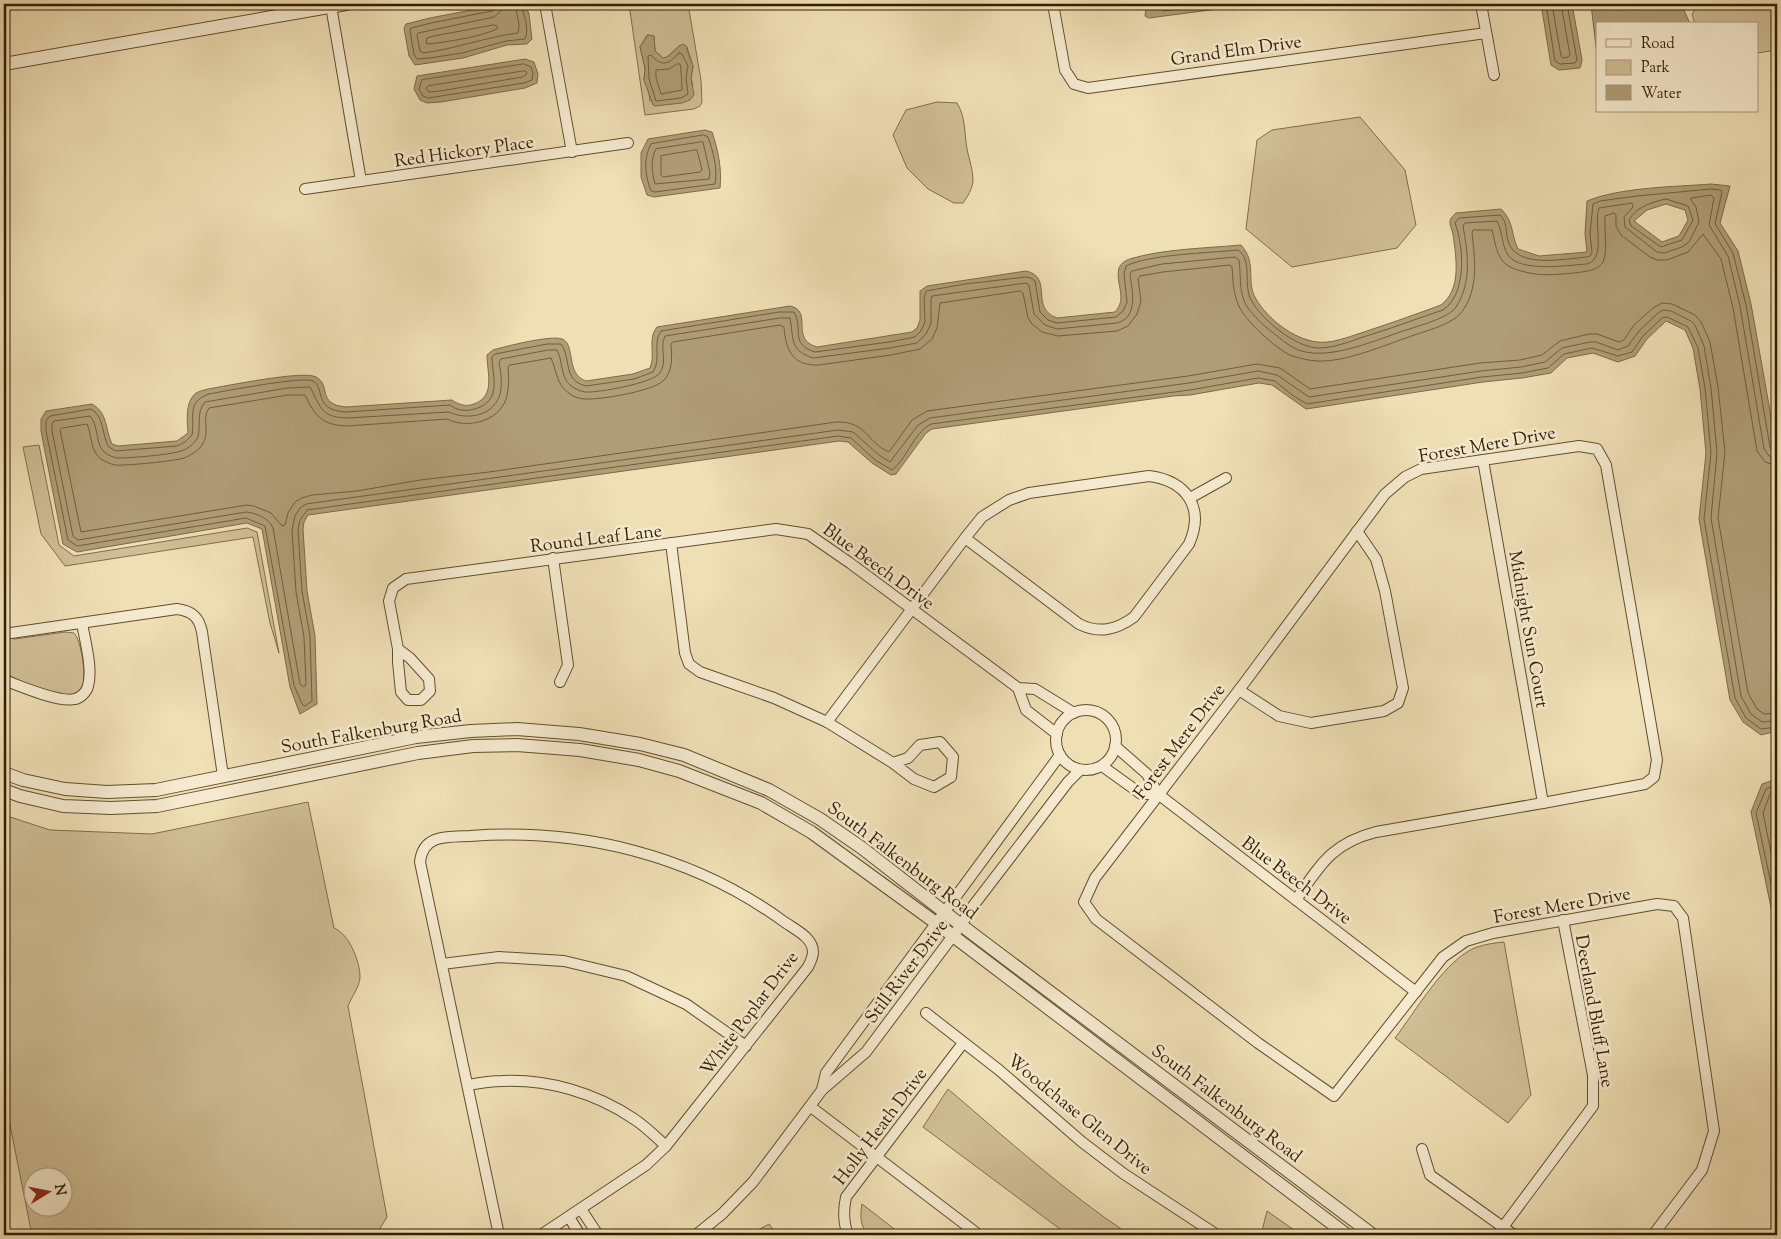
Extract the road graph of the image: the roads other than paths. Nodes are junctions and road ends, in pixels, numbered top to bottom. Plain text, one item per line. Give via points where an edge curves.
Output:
1 (346, 4) edge
2 (545, 4) edge
3 (1053, 4) edge
4 (1481, 4) edge
5 (331, 6) junction
6 (1486, 33) junction
7 (4, 64) edge
8 (1494, 75) dead end
9 (628, 143) dead end
10 (572, 152) junction
11 (361, 181) junction
12 (305, 189) dead end
13 (1483, 460) junction
14 (1226, 478) dead end
15 (1190, 498) junction
16 (1357, 531) junction
17 (965, 538) junction
18 (671, 543) junction
19 (553, 558) junction
20 (912, 610) junction
21 (82, 623) junction
22 (4, 631) edge
23 (398, 649) junction
24 (4, 680) edge
25 (560, 682) dead end
26 (1018, 688) junction
27 (1239, 690) junction
28 (1074, 713) junction
29 (827, 722) junction
30 (560, 732) junction
31 (1057, 734) junction
32 (1115, 746) junction
33 (560, 748) junction
34 (1060, 755) junction
35 (893, 763) junction
36 (1102, 766) junction
37 (1080, 770) junction
38 (4, 773) edge
39 (223, 776) junction
40 (4, 790) edge
41 (226, 792) junction
42 (1158, 794) junction
43 (1544, 803) junction
44 (1296, 900) junction
45 (944, 911) junction
46 (1563, 920) junction
47 (936, 923) junction
48 (961, 925) junction
49 (952, 936) junction
50 (442, 964) junction
51 (1416, 992) junction
52 (926, 1013) dead end
53 (963, 1043) junction
54 (746, 1046) junction
55 (468, 1085) junction
56 (822, 1090) junction
57 (1191, 1098) junction
58 (811, 1107) junction
59 (1181, 1110) junction
60 (666, 1146) junction
61 (1422, 1149) dead end
62 (876, 1157) junction
63 (581, 1209) junction
64 (569, 1217) junction
65 (1503, 1227) junction
66 (499, 1235) edge
67 (541, 1235) edge
68 (580, 1235) edge
69 (598, 1235) edge
70 (696, 1235) edge
71 (848, 1235) edge
72 (979, 1235) edge
73 (1217, 1235) edge
74 (1347, 1235) edge
75 (1374, 1235) edge
76 (1514, 1235) edge
77 (1653, 1235) edge

1 - 5 street
2 - 10 street
3 - 6 street, Grand Elm Drive via 1065,70 1074,84 1088,88
4 - 6 street
5 - 7 street
5 - 11 street
6 - 8 street
9 - 10 street, Red Hickory Place
10 - 11 street, Red Hickory Place
11 - 12 street, Red Hickory Place
13 - 16 street, Forest Mere Drive via 1421,469 1405,477 1385,494
13 - 43 street, Midnight Sun Court
13 - 43 street, Forest Mere Drive via 1579,446 1597,449 1608,475 1657,760 1654,777 1645,784
14 - 15 street
15 - 17 street via 1176,483 1149,476 1029,493 1009,500 982,517
15 - 17 street via 1196,522 1189,544 1134,617 1111,630 1079,624
16 - 27 street, Forest Mere Drive
16 - 27 street via 1376,559 1385,591 1403,688 1398,703 1384,711 1311,723 1279,716
17 - 20 street
18 - 19 street, Round Leaf Lane
18 - 20 street, Blue Beech Drive via 776,529 808,534
18 - 29 street, Round Leaf Lane via 689,664 700,672 774,698
19 - 23 street, Round Leaf Lane via 406,579 393,588 389,601
19 - 25 street via 568,665
20 - 26 street, Blue Beech Drive
20 - 29 street
21 - 22 street via 11,633
21 - 24 street via 89,670 88,687 82,696 61,698 27,690
21 - 39 street via 177,609 188,611 200,620
23 - 23 street, Round Leaf Lane via 401,692 408,700 421,700 430,691 430,678
26 - 28 street, Blue Beech Drive via 1035,689
26 - 31 street via 1026,710
27 - 42 street, Forest Mere Drive
28 - 31 street via 1060,725
28 - 32 street via 1083,710 1101,714 1113,728
29 - 35 street, Round Leaf Lane
30 - 33 street
30 - 39 street, South Falkenburg Road via 508,729 416,737
30 - 45 street, South Falkenburg Road via 640,744 684,755 769,790 862,848
31 - 34 street
32 - 36 street via 1113,754
32 - 42 street, Blue Beech Drive via 1147,774
33 - 41 street, South Falkenburg Road via 473,746 418,753
33 - 47 street, South Falkenburg Road via 639,760 679,771 761,803 811,832
34 - 37 street
34 - 45 street, Still River Drive
35 - 35 street, Round Leaf Lane via 908,758 920,745 940,742 953,757 951,777 934,787 914,779
36 - 37 street
36 - 42 street, Blue Beech Drive via 1141,794
37 - 48 street, Still River Drive
38 - 39 street, South Falkenburg Road via 64,789 107,792 156,790
39 - 41 street
40 - 41 street, South Falkenburg Road via 63,806 111,808 157,806
42 - 44 street, Blue Beech Drive
42 - 51 street, Forest Mere Drive via 1095,878 1084,902 1096,919 1250,1037 1334,1096
43 - 44 street, Forest Mere Drive via 1358,836 1340,846 1321,864
44 - 51 street, Blue Beech Drive
45 - 47 street, Still River Drive
45 - 48 street, South Falkenburg Road
46 - 51 street, Forest Mere Drive via 1466,940 1443,957
46 - 65 street, Deerland Bluff Lane via 1593,1076 1593,1106
46 - 77 street, Forest Mere Drive via 1657,904 1674,906 1683,918 1714,1130 1702,1170
47 - 49 street, South Falkenburg Road
47 - 56 street, Still River Drive via 826,1073
48 - 49 street, Still River Drive
48 - 57 street, South Falkenburg Road
49 - 56 street, Still River Drive via 866,1052
49 - 59 street, South Falkenburg Road
50 - 54 street via 499,957 564,961 626,976 686,1004
50 - 54 street, White Poplar Drive via 420,862 424,846 433,840 502,834 546,835 580,839 663,858 713,879 766,908 809,940 813,953 808,967
50 - 55 street, White Poplar Drive
52 - 53 street, Woodchase Glen Drive
53 - 62 street, Holly Heath Drive
53 - 73 street, Woodchase Glen Drive via 1082,1142
54 - 60 street, White Poplar Drive
55 - 60 street via 511,1081 569,1088 604,1101 635,1119
55 - 66 street, White Poplar Drive
56 - 58 street, Still River Drive
57 - 59 street
57 - 75 street, South Falkenburg Road
58 - 62 street
58 - 70 street, Still River Drive via 753,1182
59 - 74 street, South Falkenburg Road
60 - 63 street, White Poplar Drive via 646,1165
61 - 65 street via 1430,1175
62 - 71 street, Holly Heath Drive via 846,1197 843,1211
62 - 72 street
63 - 64 street, White Poplar Drive
63 - 69 street
64 - 67 street, White Poplar Drive
64 - 68 street
65 - 76 street

